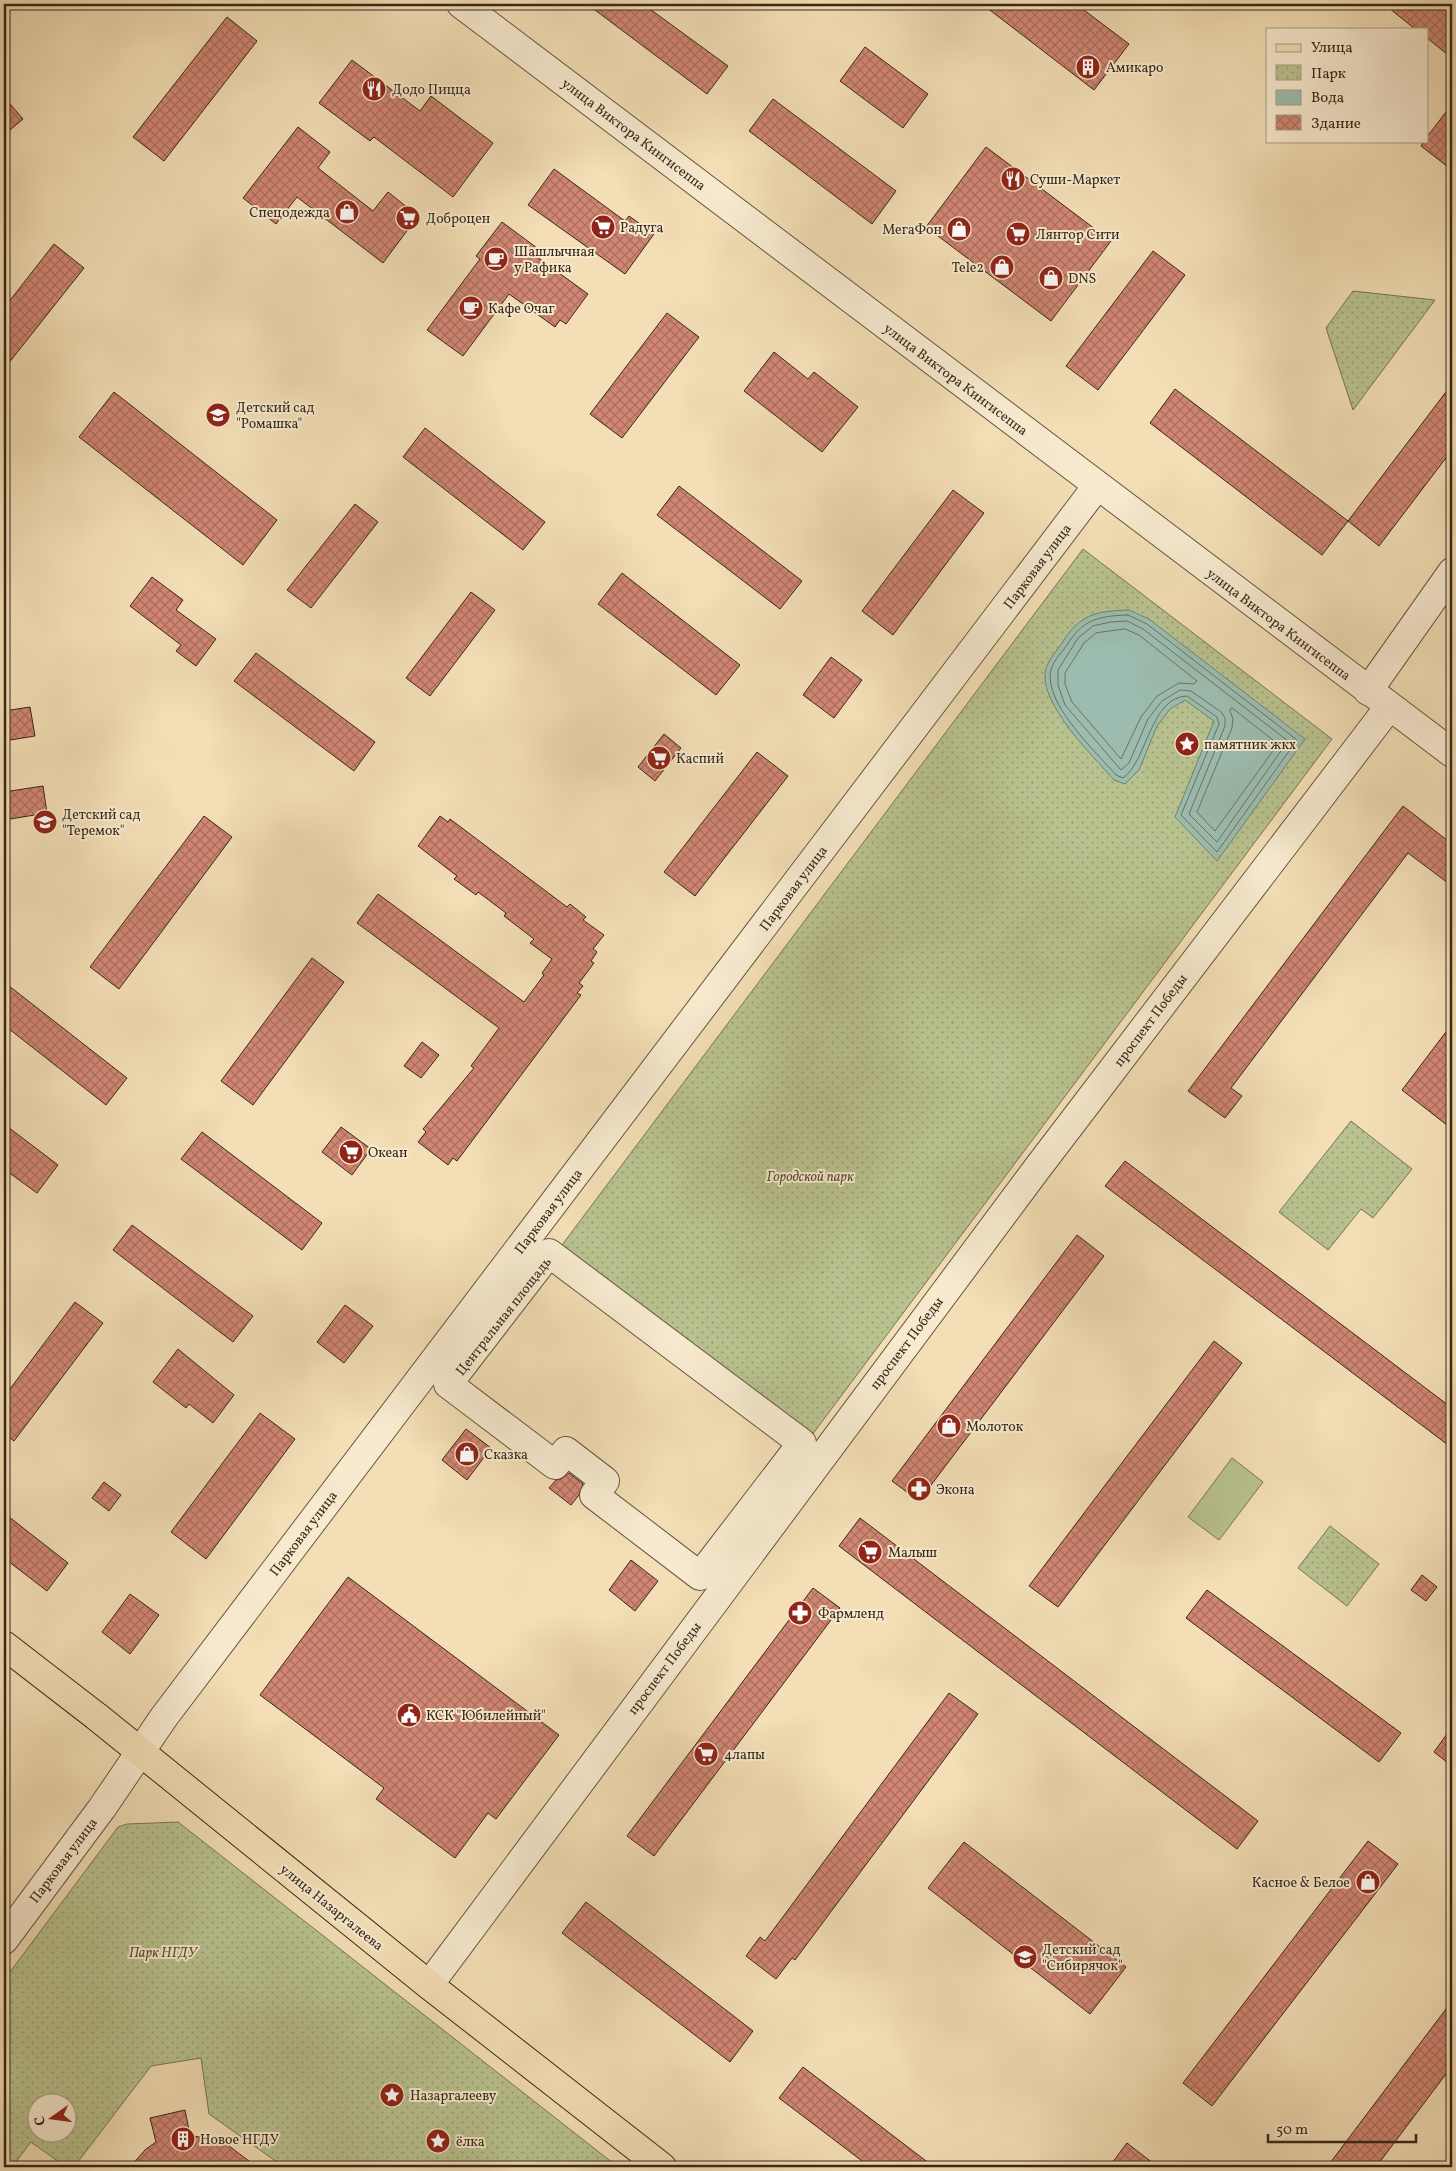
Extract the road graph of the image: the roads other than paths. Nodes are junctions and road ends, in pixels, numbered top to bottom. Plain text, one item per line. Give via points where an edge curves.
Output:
1 (461, 4) edge
2 (1097, 486) junction
3 (1452, 572) edge
4 (1379, 699) junction
5 (1452, 753) edge
6 (700, 1576) joint
7 (4, 1645) edge
8 (140, 1752) junction
9 (4, 1940) edge
10 (429, 1984) junction
11 (662, 2167) edge

1 - 2 street, улица Виктора Кингисеппа
2 - 4 street, улица Виктора Кингисеппа
2 - 8 street, Парковая улица
3 - 4 street, проспект Победы
4 - 5 street, улица Виктора Кингисеппа
4 - 10 street, проспект Победы via 1024,1186
6 - 6 street, Центральная площадь via 802,1443 549,1253 448,1384 555,1465 566,1451 605,1481 594,1495
7 - 8 main road, улица Назаргалеева
8 - 9 street, Парковая улица
8 - 10 main road, улица Назаргалеева
10 - 11 main road, улица Назаргалеева

